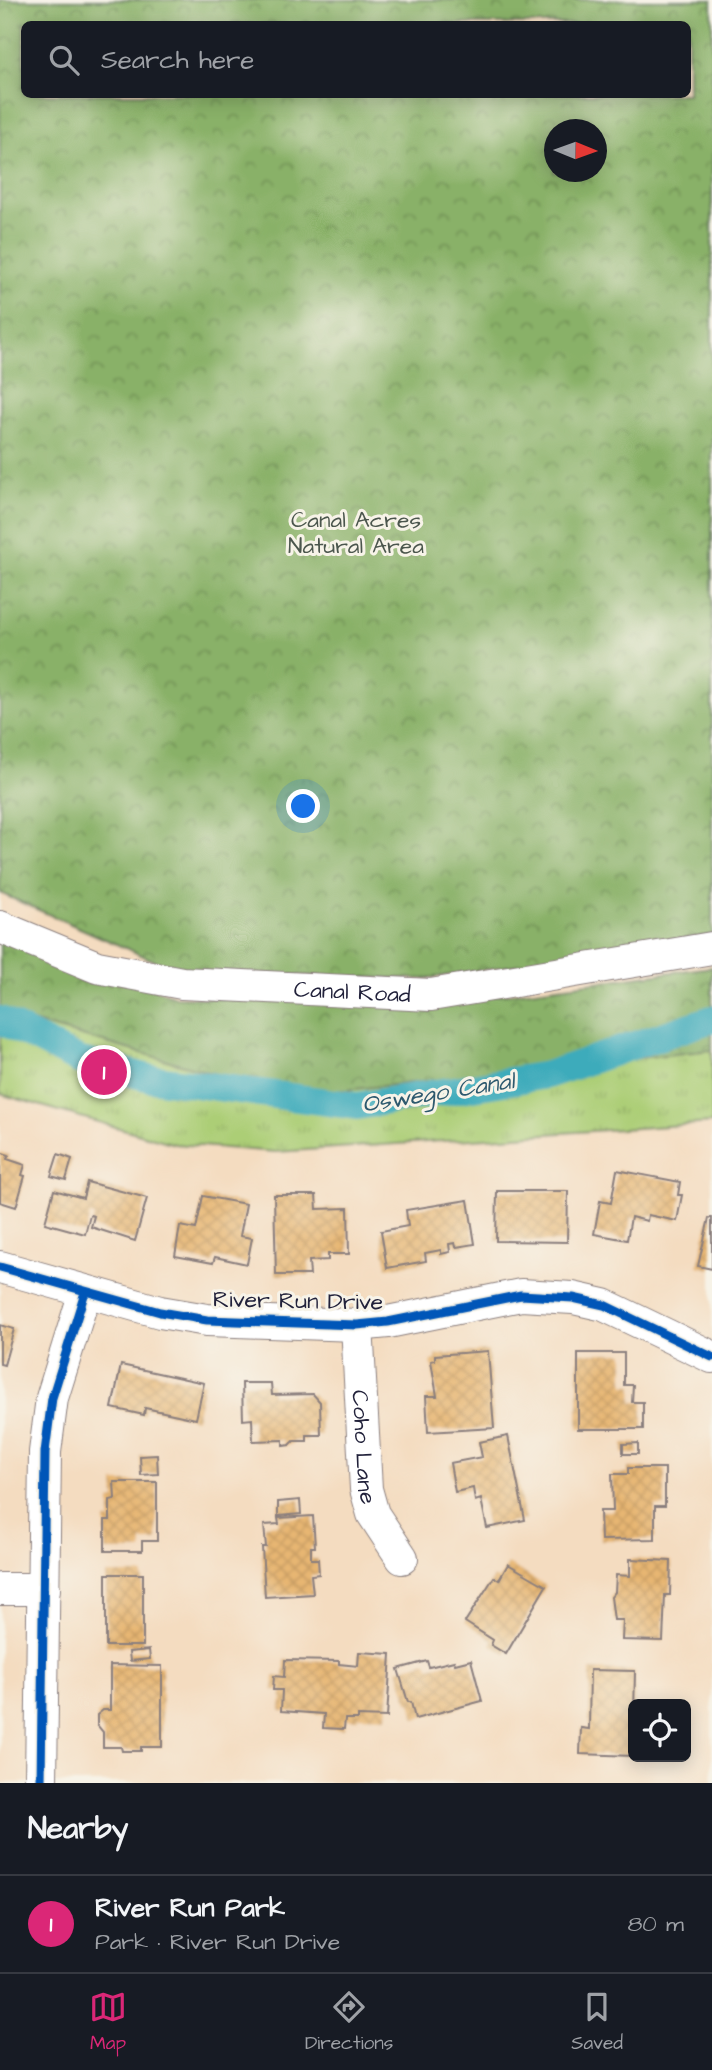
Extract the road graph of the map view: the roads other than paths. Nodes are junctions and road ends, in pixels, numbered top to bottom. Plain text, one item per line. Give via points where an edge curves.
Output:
1 (0, 927) edge
2 (712, 948) edge
3 (0, 1267) edge
4 (85, 1292) junction
5 (357, 1325) junction
6 (712, 1357) edge
7 (402, 1558) dead end
8 (0, 1589) edge
9 (44, 1589) junction
10 (41, 1783) edge

1 - 2 street, Canal Road via 97,967 182,983 431,995
3 - 4 street, River Run Drive
4 - 5 street, River Run Drive via 206,1320
4 - 9 street via 52,1398 48,1426
5 - 6 street, River Run Drive via 522,1295 573,1297 604,1304
5 - 7 street, Coho Lane via 366,1489 373,1514
8 - 9 street
9 - 10 street

